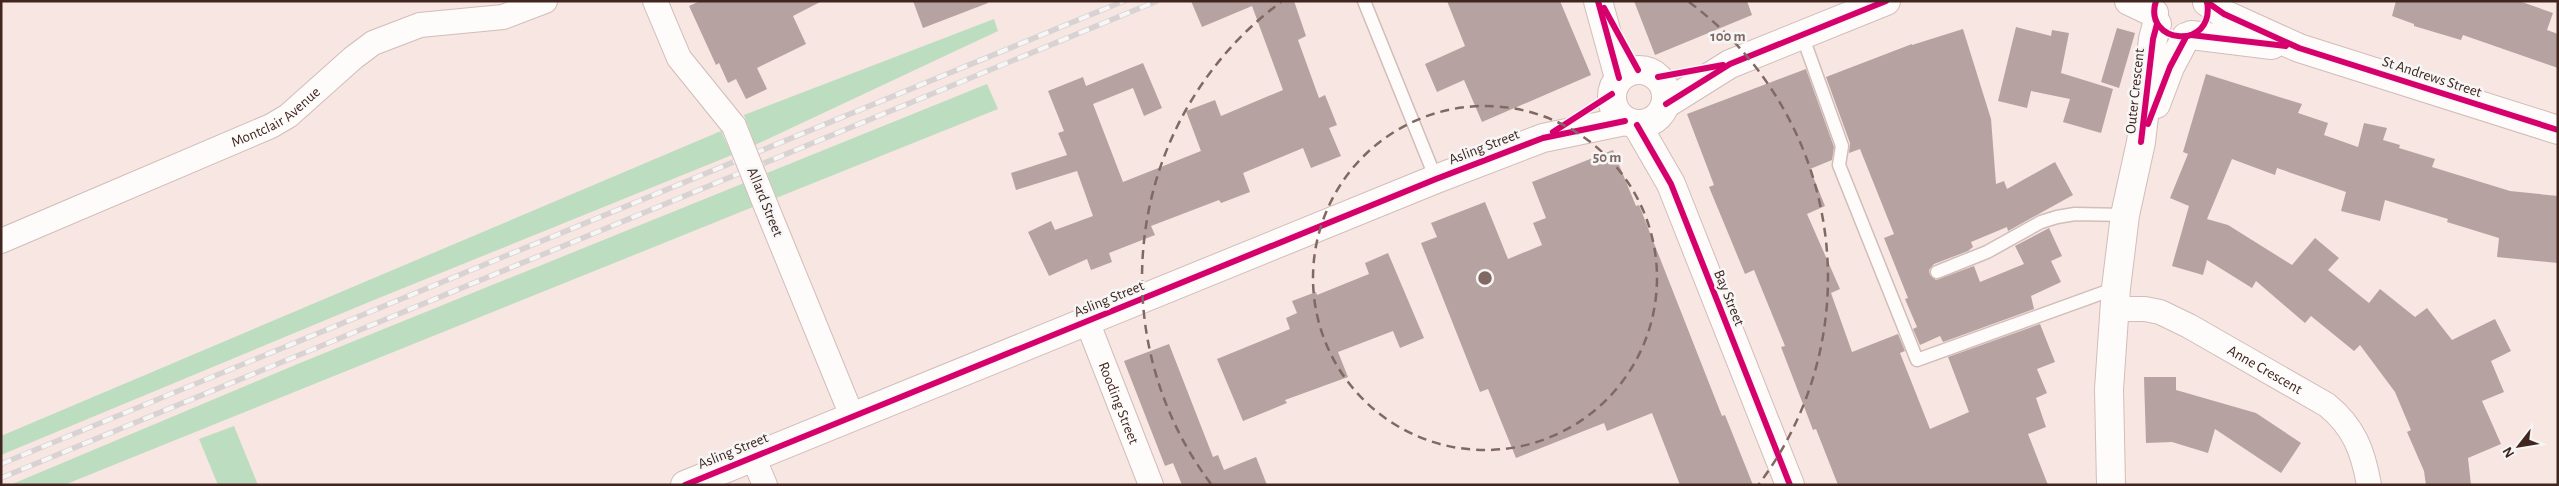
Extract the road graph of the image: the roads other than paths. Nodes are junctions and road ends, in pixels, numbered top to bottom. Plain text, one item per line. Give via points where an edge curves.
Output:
1 (655, 1) edge
2 (1364, 1) edge
3 (1599, 1) edge
4 (1886, 1) edge
5 (2129, 1) edge
6 (2207, 1) edge
7 (538, 2) edge
8 (2156, 13) edge
9 (1802, 35) junction
10 (2188, 36) junction
11 (2299, 48) junction
12 (1730, 64) junction
13 (1632, 80) junction
14 (1646, 117) junction
15 (2558, 130) edge
16 (1543, 138) junction
17 (2141, 142) junction
18 (1436, 179) junction
19 (2125, 215) junction
20 (1, 241) edge
21 (1937, 272) dead end
22 (2115, 298) junction
23 (1087, 321) junction
24 (852, 416) junction
25 (753, 457) junction
26 (685, 485) edge
27 (765, 485) edge
28 (1151, 485) edge
29 (1790, 485) edge
30 (2111, 485) edge
31 (2369, 485) edge

1 - 24 street, Allard Street, bridge via 679,58 734,126
2 - 18 lane
3 - 13 street
4 - 9 street
5 - 8 street
6 - 10 street, Outer Crescent via 2204,26
6 - 11 street, St Andrews Street via 2224,14
7 - 20 street, Montclair Avenue via 503,17 420,25 373,43 288,116 271,126
8 - 10 street, St Andrews Street via 2170,35
8 - 17 street, Outer Crescent
9 - 12 street
9 - 22 lane via 1842,146 1839,165 1917,360
10 - 11 street, St Andrews Street
10 - 17 street, Outer Crescent via 2170,67
11 - 15 street, St Andrews Street
12 - 13 street
12 - 14 street
13 - 14 street via 1614,109
13 - 14 street, Bay Street via 1666,94
13 - 16 street, Asling Street
14 - 16 street, Asling Street
14 - 29 street, Bay Street
16 - 18 street, Asling Street
17 - 19 street, Outer Crescent
18 - 23 street, Asling Street
19 - 21 lane via 2057,217 2041,222 1988,252
19 - 22 street, Outer Crescent
22 - 30 street, Outer Crescent via 2109,389
22 - 31 street, Anne Crescent via 2160,312 2189,326 2327,404 2355,435
23 - 24 street, Asling Street
23 - 28 street, Rooding Street
24 - 25 street, Asling Street
25 - 26 street, Asling Street
25 - 27 street

